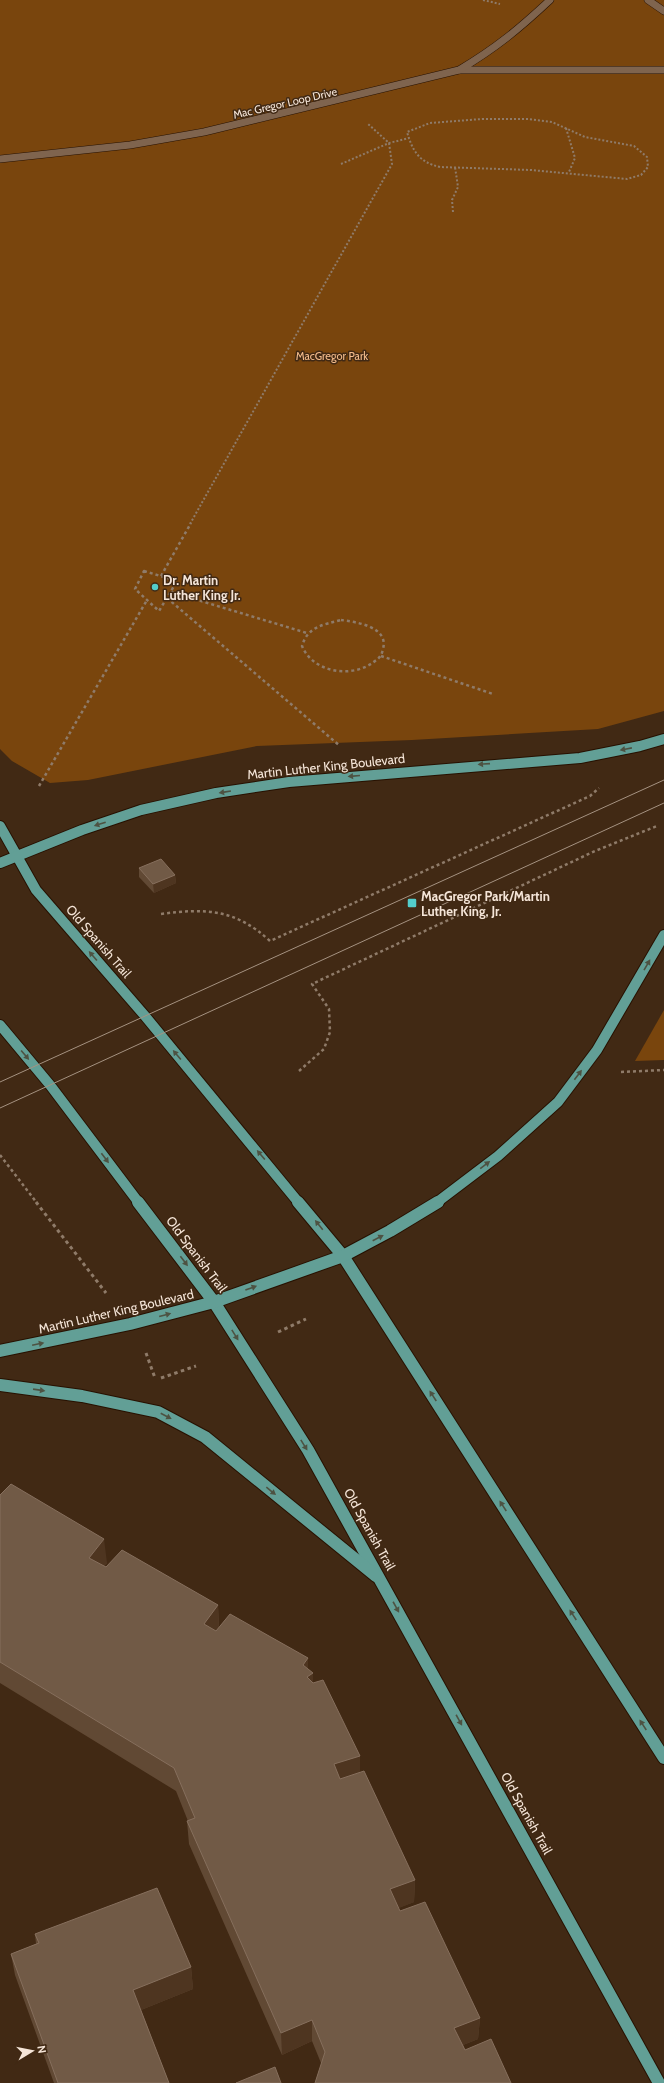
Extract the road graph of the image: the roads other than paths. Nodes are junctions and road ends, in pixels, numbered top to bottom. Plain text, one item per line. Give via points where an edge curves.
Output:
1 (550, 0) edge
2 (648, 0) edge
3 (664, 11) edge
4 (459, 70) junction
5 (664, 70) edge
6 (0, 159) edge
7 (664, 739) edge
8 (0, 826) edge
9 (15, 856) junction
10 (0, 863) edge
11 (664, 935) edge
12 (0, 1025) edge
13 (343, 1256) junction
14 (214, 1302) junction
15 (0, 1352) edge
16 (0, 1385) edge
17 (381, 1581) junction
18 (664, 1758) edge
19 (659, 2083) edge

1 - 4 street, Mac Gregor Loop Drive via 491,52
2 - 3 street
4 - 5 street
4 - 6 street, Mac Gregor Loop Drive via 204,132 130,145
7 -> 9 main road, Martin Luther King Boulevard via 580,758 289,782 216,793 141,810
8 - 9 main road, Old Spanish Trail
9 - 10 main road, Martin Luther King Boulevard
13 -> 9 main road, Old Spanish Trail via 145,1016 36,890
13 -> 11 main road, Martin Luther King Boulevard via 428,1209 498,1156 558,1102 597,1050
12 -> 14 main road, Old Spanish Trail via 50,1085
14 -> 13 main road, Martin Luther King Boulevard
18 -> 13 main road, Old Spanish Trail
15 -> 14 main road, Martin Luther King Boulevard via 130,1324
14 -> 17 main road, Old Spanish Trail via 308,1450
16 -> 17 main road via 82,1396 158,1412 204,1437
17 -> 19 main road, Old Spanish Trail

